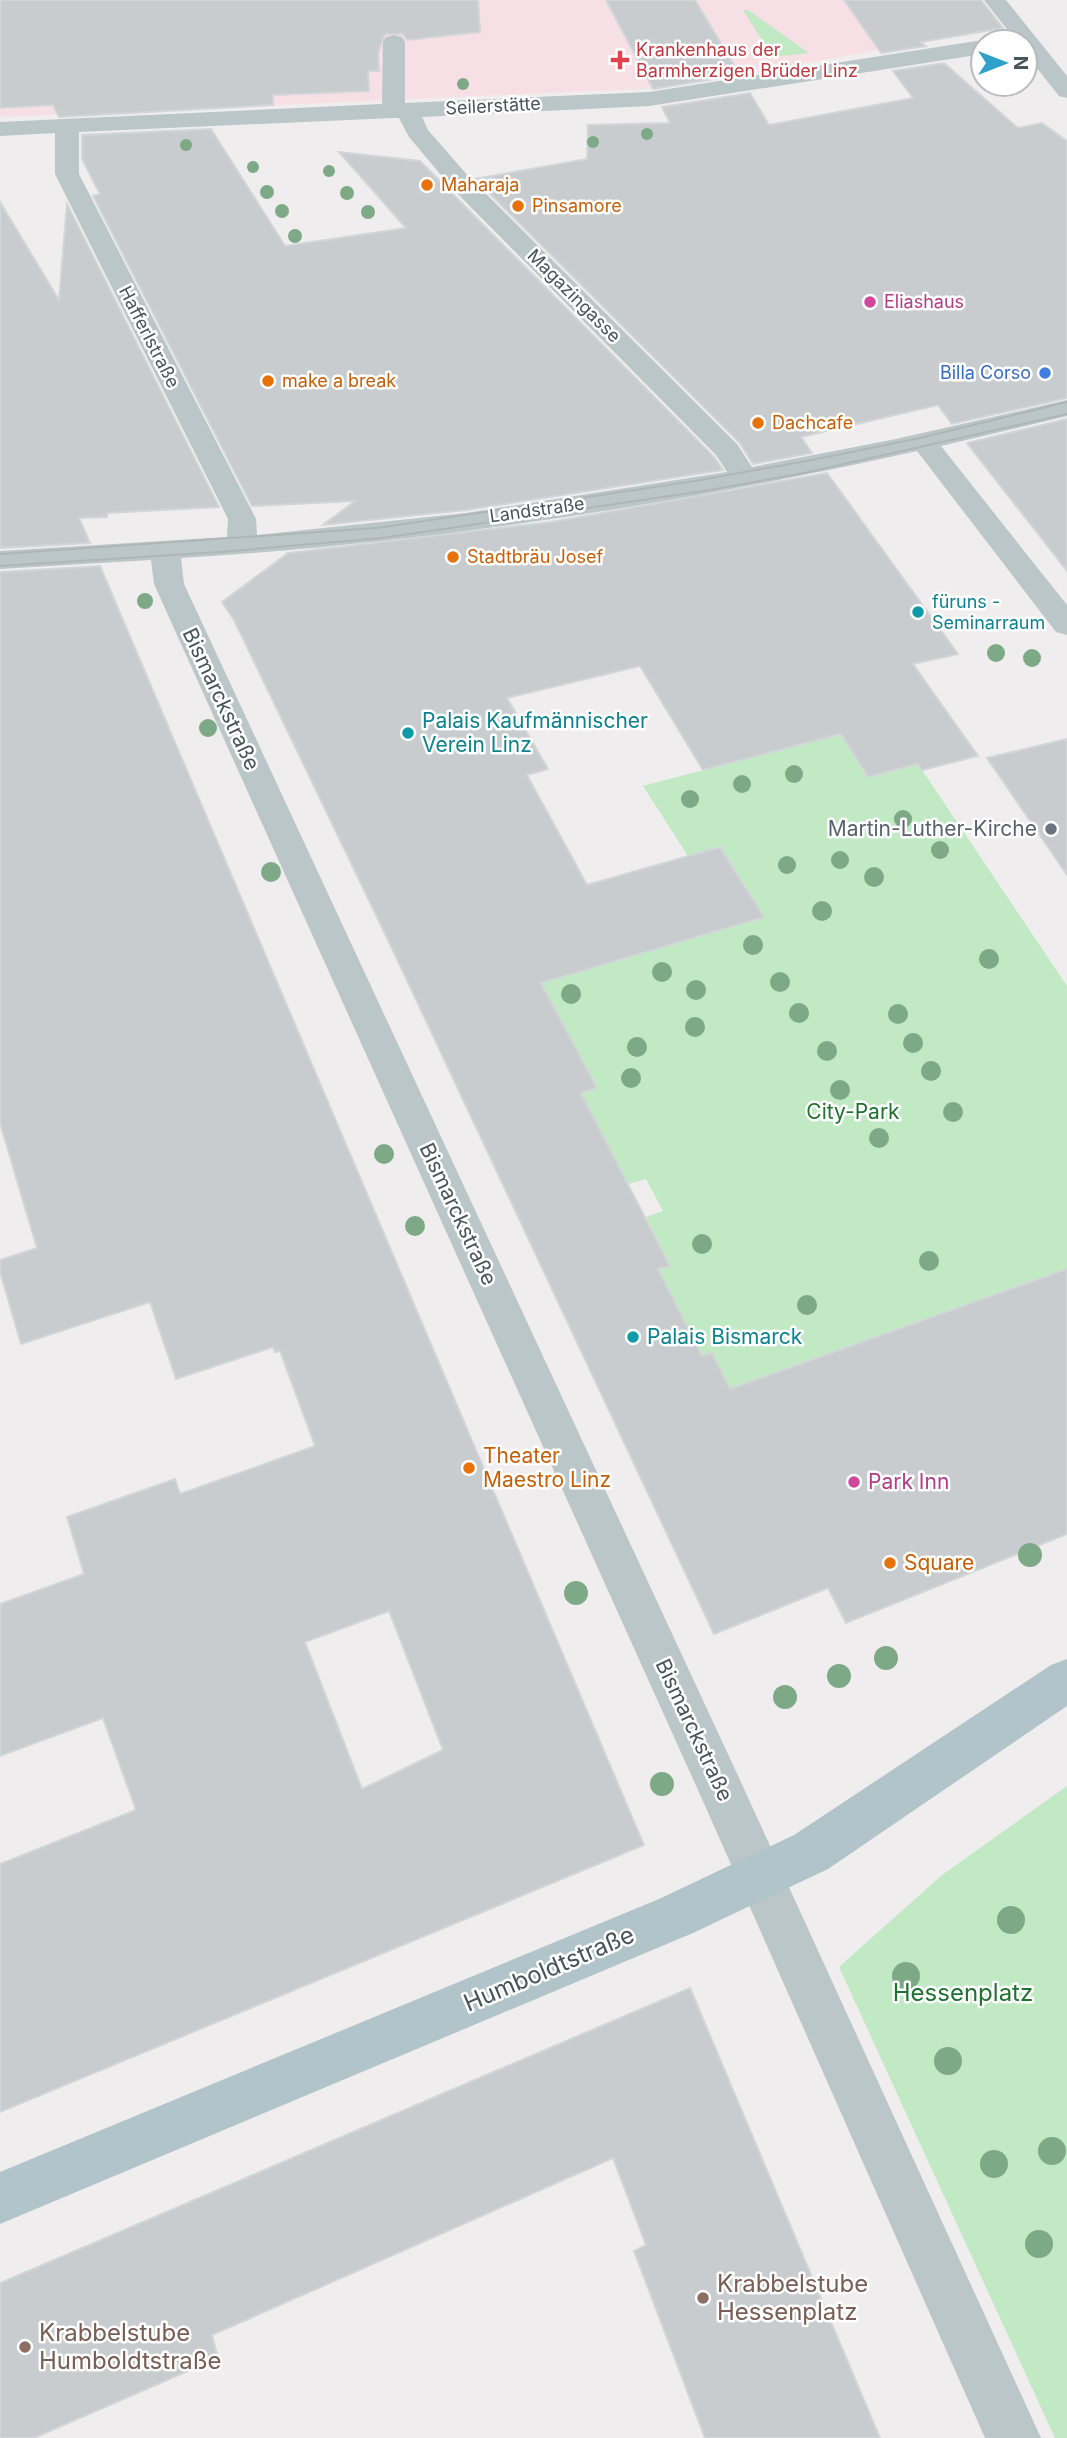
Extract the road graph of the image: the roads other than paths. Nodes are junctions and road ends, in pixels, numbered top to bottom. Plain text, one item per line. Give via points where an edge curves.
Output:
1 (995, 0) edge
2 (1011, 28) edge
3 (394, 42) dead end
4 (969, 49) edge
5 (1039, 62) edge
6 (1067, 91) edge
7 (401, 111) junction
8 (67, 126) junction
9 (0, 129) edge
10 (1067, 408) edge
11 (924, 443) junction
12 (745, 478) junction
13 (242, 545) junction
14 (166, 550) junction
15 (0, 560) edge
16 (1067, 625) edge
17 (1067, 1681) edge
18 (760, 1876) junction
19 (0, 2198) edge
20 (1013, 2438) edge

1 - 2 street
3 - 7 street
4 - 7 street, Seilerstätte via 677,96
5 - 6 street
7 - 8 street, Seilerstätte
7 - 12 street, Magazingasse via 460,182 727,450
8 - 9 street, Seilerstätte
8 - 13 street, Hafferlstraße via 67,173 242,519
10 - 11 street, Landstraße
11 - 12 street, Landstraße
11 - 16 street
12 - 13 street, Landstraße via 379,533
13 - 14 street, Landstraße
14 - 15 street, Landstraße
14 - 18 street, Bismarckstraße via 169,584
17 - 18 main road, Humboldtstraße via 811,1852
18 - 19 main road, Humboldtstraße via 676,1916
18 - 20 street

